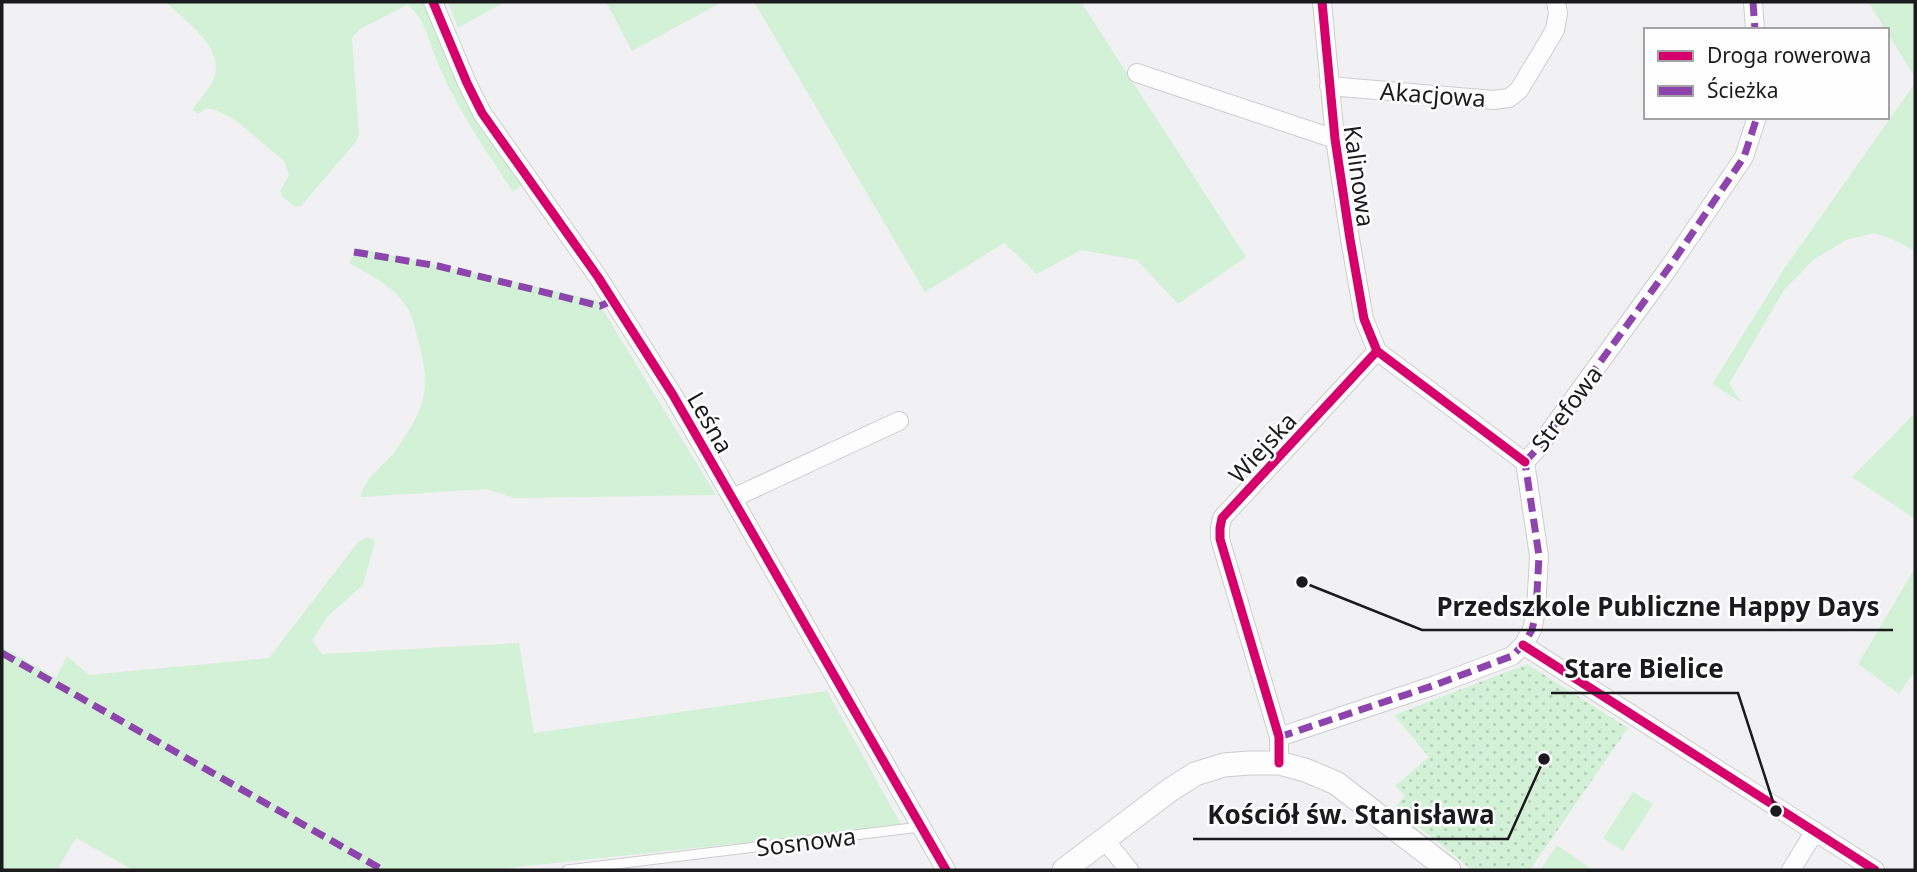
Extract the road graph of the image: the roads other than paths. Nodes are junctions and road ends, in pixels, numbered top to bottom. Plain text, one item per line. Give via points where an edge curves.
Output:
1 (433, 2) edge
2 (1322, 2) edge
3 (1556, 2) edge
4 (1753, 2) edge
5 (1755, 28) edge
6 (1137, 73) dead end
7 (1329, 86) junction
8 (1756, 119) edge
9 (1335, 139) junction
10 (1377, 351) junction
11 (899, 421) dead end
12 (1525, 462) junction
13 (733, 498) junction
14 (1523, 645) junction
15 (1279, 737) junction
16 (1279, 763) junction
17 (920, 827) junction
18 (1815, 831) junction
19 (1104, 839) junction
20 (567, 870) edge
21 (946, 870) edge
22 (1063, 870) edge
23 (1129, 870) edge
24 (1449, 870) edge
25 (1791, 870) edge
26 (1875, 870) edge

1 - 13 street, Leśna via 482,113 608,293
2 - 7 street, Kalinowa
3 - 7 street, Akacjowa via 1555,30 1519,90 1509,98
4 - 5 street
6 - 9 street, Kalinowa
7 - 9 street, Kalinowa
8 - 12 street, Strefowa via 1744,157 1730,178
9 - 10 street, Kalinowa via 1364,318
10 - 12 street
10 - 15 street, Wiejska via 1222,518 1220,539
11 - 13 street
12 - 14 street, Strefowa via 1539,556 1536,611
13 - 17 street, Leśna
14 - 15 street via 1512,656
14 - 18 street
15 - 16 street, Wiejska
16 - 19 street via 1224,765 1195,774
16 - 24 street via 1336,783
17 - 20 lane, Sosnowa
17 - 21 street, Leśna
18 - 25 street
18 - 26 street
19 - 22 street
19 - 23 street

